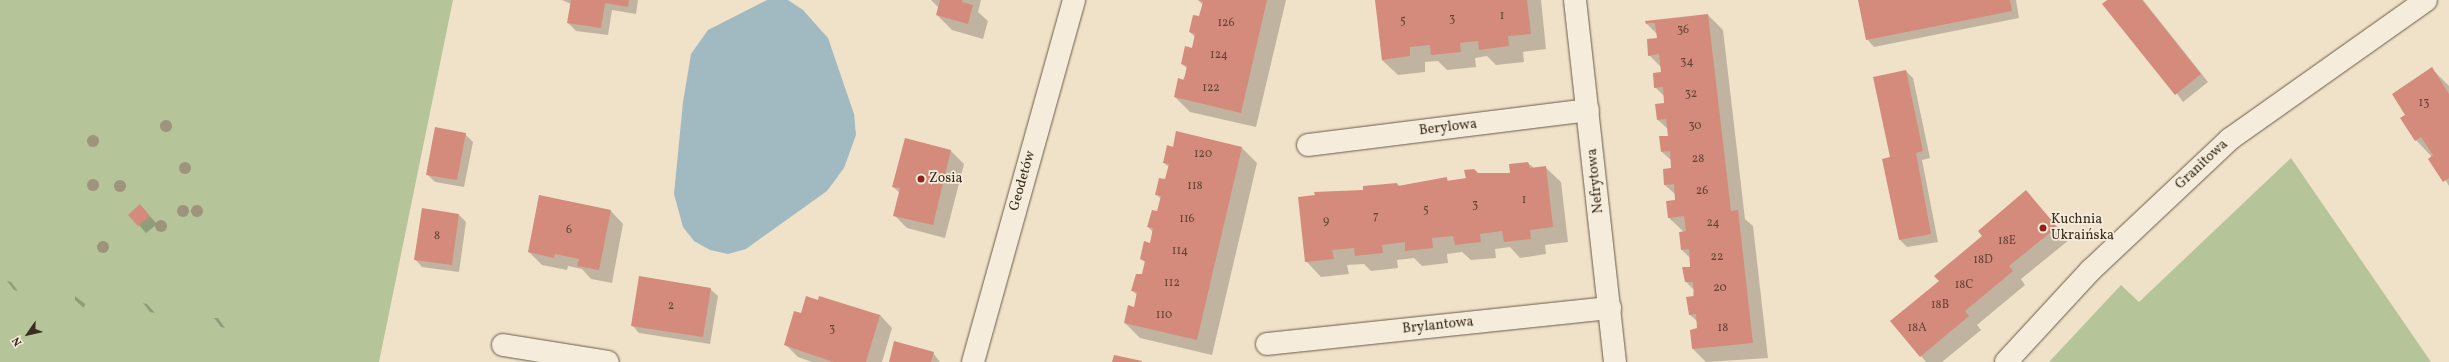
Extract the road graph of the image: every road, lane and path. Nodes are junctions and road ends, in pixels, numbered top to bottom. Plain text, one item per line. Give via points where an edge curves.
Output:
1 (1074, 0) edge
2 (1575, 0) edge
3 (2426, 0) edge
4 (1588, 110) junction
5 (1308, 145) dead end
6 (1610, 308) junction
7 (1267, 344) dead end
8 (503, 345) dead end
9 (608, 362) edge
10 (973, 362) edge
11 (1615, 362) edge
12 (2006, 362) edge

1 - 10 street, Geodetów
2 - 4 street, Nefrytowa
3 - 12 street, Granitowa via 2230,138 2091,270
4 - 5 street, Berylowa
4 - 6 street, Nefrytowa
6 - 7 street, Brylantowa
6 - 11 street, Nefrytowa
8 - 9 street

